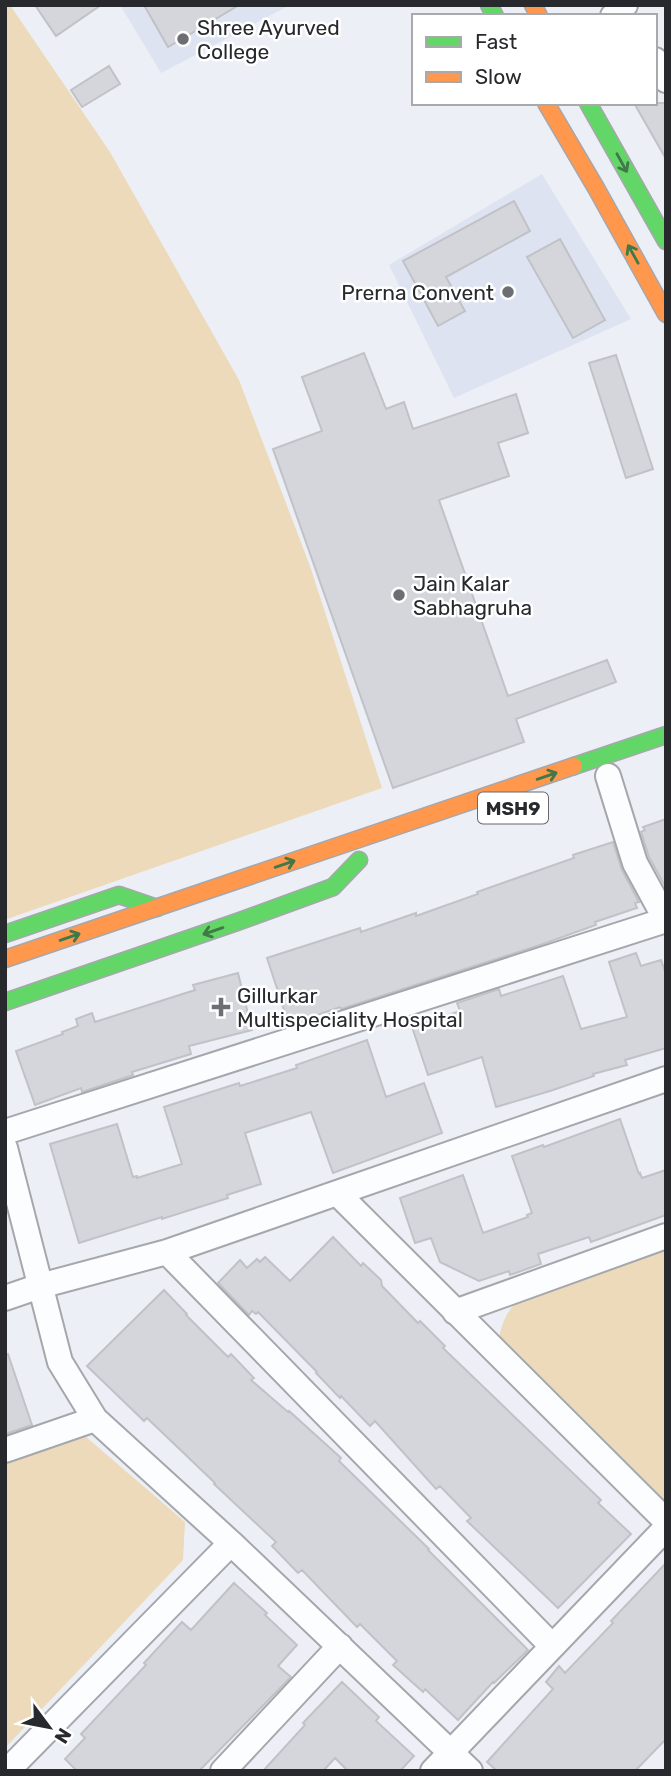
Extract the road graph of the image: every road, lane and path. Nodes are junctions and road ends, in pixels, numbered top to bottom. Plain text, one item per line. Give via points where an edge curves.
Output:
1 (657, 64) edge
2 (666, 80) edge
3 (547, 105) edge
4 (589, 105) edge
5 (666, 241) edge
6 (666, 314) edge
7 (666, 735) edge
8 (608, 776) dead end
9 (470, 802) junction
10 (475, 820) dead end
11 (333, 869) dead end
12 (157, 908) junction
13 (666, 920) edge
14 (5, 934) edge
15 (5, 959) edge
16 (5, 1002) edge
17 (666, 1079) edge
18 (5, 1132) edge
19 (5, 1148) edge
20 (337, 1193) junction
21 (666, 1236) edge
22 (167, 1252) junction
23 (40, 1286) junction
24 (5, 1298) edge
25 (455, 1312) junction
26 (95, 1419) junction
27 (5, 1451) edge
28 (666, 1521) edge
29 (666, 1528) edge
30 (231, 1543) junction
31 (340, 1646) junction
32 (552, 1646) junction
33 (450, 1752) junction
34 (11, 1767) edge
35 (223, 1771) edge
36 (433, 1771) edge
37 (470, 1771) edge

1 - 2 street
6 -> 3 main road
4 -> 5 main road
9 -> 7 main road
8 - 13 street via 635,863
9 - 10 main road
12 -> 9 main road
11 -> 16 main road via 366,857 333,887
12 - 14 main road via 119,895
15 -> 12 main road
13 - 18 street
17 - 20 street
19 - 23 street
20 - 22 street
20 - 25 street
21 - 25 street
22 - 23 street
22 - 32 street
23 - 24 street
23 - 26 street via 60,1362
25 - 28 street
26 - 27 street
26 - 30 street
29 - 32 street
30 - 31 street
30 - 34 street
31 - 33 street
31 - 35 street
32 - 33 street
33 - 36 street
33 - 37 street

